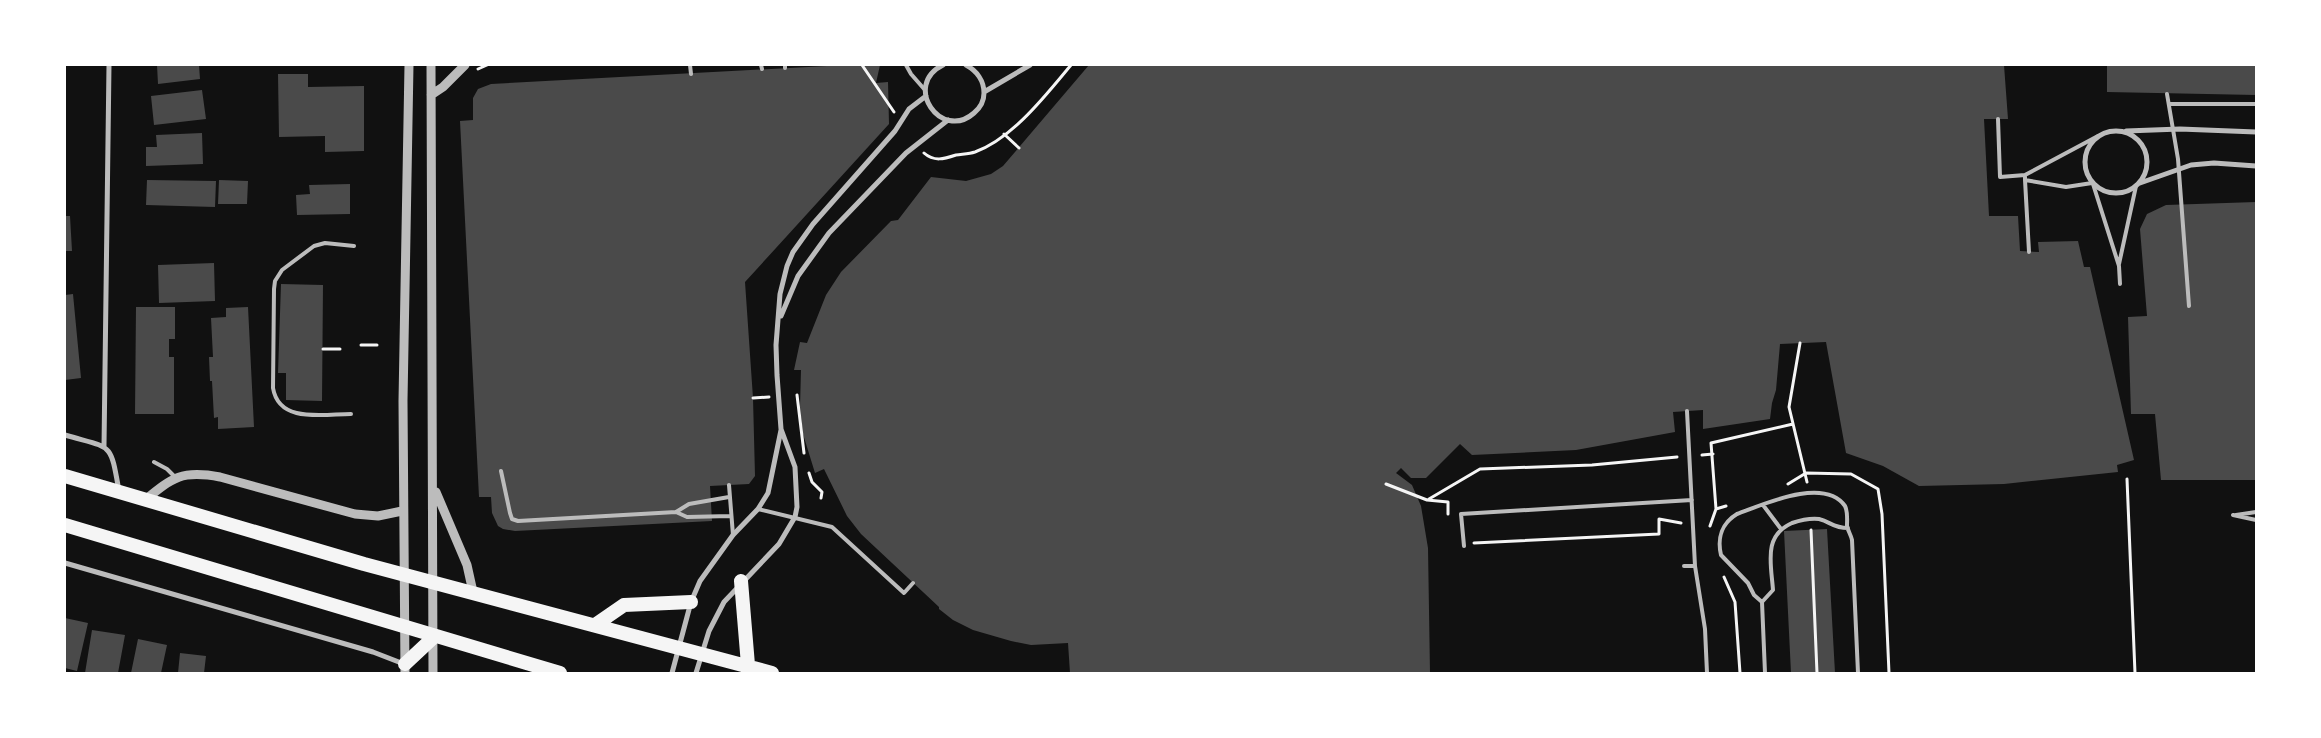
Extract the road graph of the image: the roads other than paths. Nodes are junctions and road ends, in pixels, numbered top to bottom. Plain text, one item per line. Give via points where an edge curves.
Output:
1 (109, 65) edge
2 (409, 65) edge
3 (431, 65) edge
4 (465, 65) edge
5 (690, 65) edge
6 (906, 65) edge
7 (943, 65) edge
8 (966, 65) edge
9 (1030, 65) edge
10 (691, 74) dead end
11 (984, 92) junction
12 (926, 93) junction
13 (2167, 94) dead end
14 (431, 95) junction
15 (2170, 104) junction
16 (2256, 104) edge
17 (1998, 119) dead end
18 (948, 120) junction
19 (2120, 131) junction
20 (2256, 132) edge
21 (2098, 136) junction
22 (2256, 166) edge
23 (2025, 178) junction
24 (2092, 183) junction
25 (2138, 185) junction
26 (354, 246) dead end
27 (2029, 252) dead end
28 (2119, 266) junction
29 (2120, 284) dead end
30 (2189, 306) dead end
31 (777, 328) junction
32 (1687, 411) dead end
33 (351, 414) dead end
34 (781, 429) junction
35 (65, 435) edge
36 (104, 446) junction
37 (154, 462) dead end
38 (501, 471) dead end
39 (65, 476) edge
40 (175, 477) junction
41 (729, 485) dead end
42 (434, 487) junction
43 (119, 492) junction
44 (730, 497) junction
45 (145, 500) junction
46 (1692, 500) junction
47 (1763, 505) junction
48 (758, 509) junction
49 (402, 511) junction
50 (676, 512) junction
51 (2256, 512) edge
52 (730, 516) junction
53 (795, 517) junction
54 (2256, 520) edge
55 (65, 525) edge
56 (1781, 528) junction
57 (1848, 528) junction
58 (733, 535) junction
59 (1464, 545) road end
60 (65, 563) edge
61 (1684, 566) dead end
62 (1695, 566) junction
63 (403, 574) junction
64 (434, 581) junction
65 (741, 582) junction
66 (913, 583) dead end
67 (472, 592) junction
68 (691, 602) junction
69 (1762, 602) junction
70 (595, 625) junction
71 (404, 626) junction
72 (435, 636) junction
73 (678, 648) junction
74 (702, 653) junction
75 (748, 665) junction
76 (405, 668) edge
77 (433, 673) edge
78 (560, 673) edge
79 (672, 673) edge
80 (696, 673) edge
81 (772, 673) edge
82 (1707, 673) edge
83 (1765, 673) edge
84 (1858, 673) edge

1 - 36 street
2 - 49 street
3 - 14 street
4 - 14 street
5 - 10 lane
6 - 12 lane
7 - 12 street via 931,74
8 - 11 street via 979,76
9 - 11 street
11 - 18 street via 975,113 965,119
12 - 18 street via 933,112
12 - 31 street via 909,108 895,131 801,239 783,277
13 - 15 lane
14 - 42 street
15 - 16 lane
15 - 30 lane via 2178,159
17 - 23 lane via 2000,177
18 - 31 street via 906,152 830,233 790,291
19 - 20 street via 2180,128
19 - 21 street
19 - 25 street via 2138,140 2146,151 2147,164
21 - 23 lane
21 - 24 street via 2090,144 2084,160
22 - 25 street via 2198,164
23 - 24 lane via 2066,187
23 - 27 lane
24 - 25 street via 2111,193 2124,192
24 - 28 lane
25 - 28 lane
26 - 33 lane via 325,243 314,246 282,270 274,289 273,388 277,401 291,412
28 - 29 lane
31 - 34 street
32 - 46 lane
34 - 48 street via 768,493
34 - 53 street via 794,467
35 - 36 street
36 - 43 street via 112,455
37 - 40 lane
38 - 50 lane via 512,519
39 - 43 highway
40 - 45 street
40 - 49 street via 198,474 220,477 368,517
41 - 44 lane
42 - 64 street
42 - 67 street via 467,565
43 - 45 highway
44 - 50 lane via 689,504
44 - 52 lane
45 - 63 highway
46 - 59 lane via 1461,514
46 - 62 lane
47 - 56 lane
47 - 57 lane via 1798,494 1833,497 1844,506
47 - 69 lane via 1728,519 1719,541 1725,560
48 - 53 lane
48 - 58 street
49 - 63 street
50 - 52 lane via 687,517
51 - 54 lane via 2234,515
52 - 58 lane
53 - 65 street via 779,544
53 - 66 lane via 832,527 904,593
55 - 71 highway
56 - 57 lane via 1810,519 1821,520 1835,528
56 - 69 lane via 1772,545 1773,590
57 - 84 lane via 1852,540
58 - 68 street via 704,575
60 - 76 street via 364,650
61 - 62 lane
62 - 82 lane via 1705,629
63 - 64 highway
63 - 71 street
64 - 67 highway
64 - 72 street
65 - 74 street via 724,602
65 - 75 highway
67 - 70 highway
68 - 70 highway via 624,605
68 - 73 street
69 - 83 lane
70 - 73 highway
71 - 72 highway
71 - 76 street
72 - 76 highway
72 - 77 street
72 - 78 highway
73 - 74 highway
73 - 79 street
74 - 75 highway
74 - 80 street
75 - 81 highway

